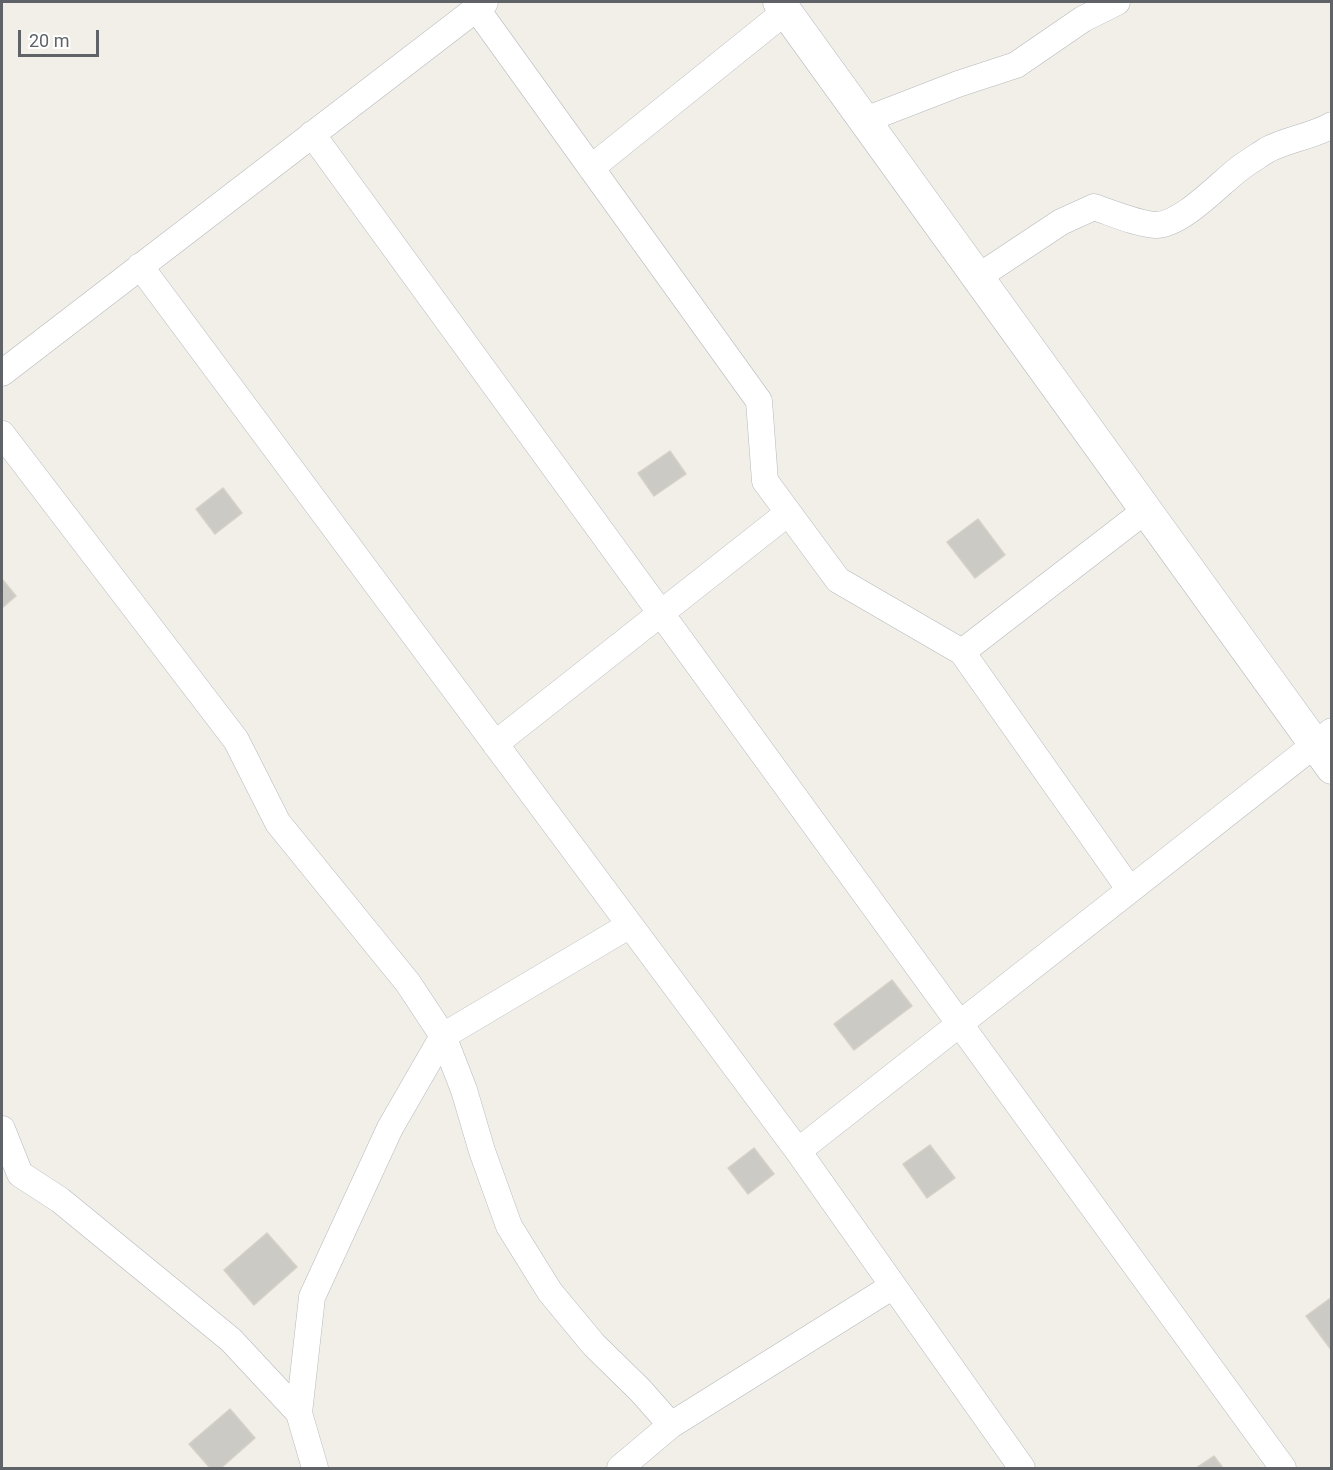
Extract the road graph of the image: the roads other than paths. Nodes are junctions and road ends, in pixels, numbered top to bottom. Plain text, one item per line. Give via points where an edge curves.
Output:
1 (1117, 2) edge
2 (480, 5) edge
3 (783, 6) edge
4 (865, 120) junction
5 (1332, 125) edge
6 (312, 134) junction
7 (591, 168) junction
8 (140, 266) junction
9 (978, 277) junction
10 (2, 373) edge
11 (2, 434) edge
12 (1146, 510) junction
13 (788, 513) junction
14 (660, 613) junction
15 (962, 652) junction
16 (495, 744) junction
17 (1326, 748) edge
18 (1130, 890) junction
19 (630, 925) junction
20 (960, 1024) junction
21 (443, 1036) junction
22 (2, 1129) edge
23 (798, 1151) junction
24 (11, 1177) edge
25 (893, 1286) junction
26 (299, 1413) junction
27 (670, 1425) junction
28 (315, 1468) edge
29 (620, 1468) edge
30 (1022, 1468) edge
31 (1282, 1468) edge

1 - 4 street via 1083,19 1016,65
2 - 6 street
2 - 7 street
3 - 4 street
3 - 7 street
4 - 9 street
5 - 9 street via 1269,149 1169,222 1157,225 1094,207 1061,222
6 - 8 street
6 - 14 street
7 - 13 street via 759,401 765,481
8 - 10 street
8 - 16 street
9 - 12 street
11 - 21 street via 236,740 278,823 408,983
12 - 15 street
12 - 17 street
13 - 14 street
13 - 15 street via 838,580
14 - 16 street
14 - 20 street
15 - 18 street
16 - 19 street
17 - 18 street
18 - 20 street
19 - 21 street
19 - 23 street
20 - 23 street
20 - 31 street
21 - 26 street via 390,1128 312,1297
21 - 27 street via 509,1226 550,1292
22 - 24 street
23 - 25 street
24 - 26 street via 60,1200 231,1340
25 - 27 street
25 - 30 street
26 - 28 street
27 - 29 street

